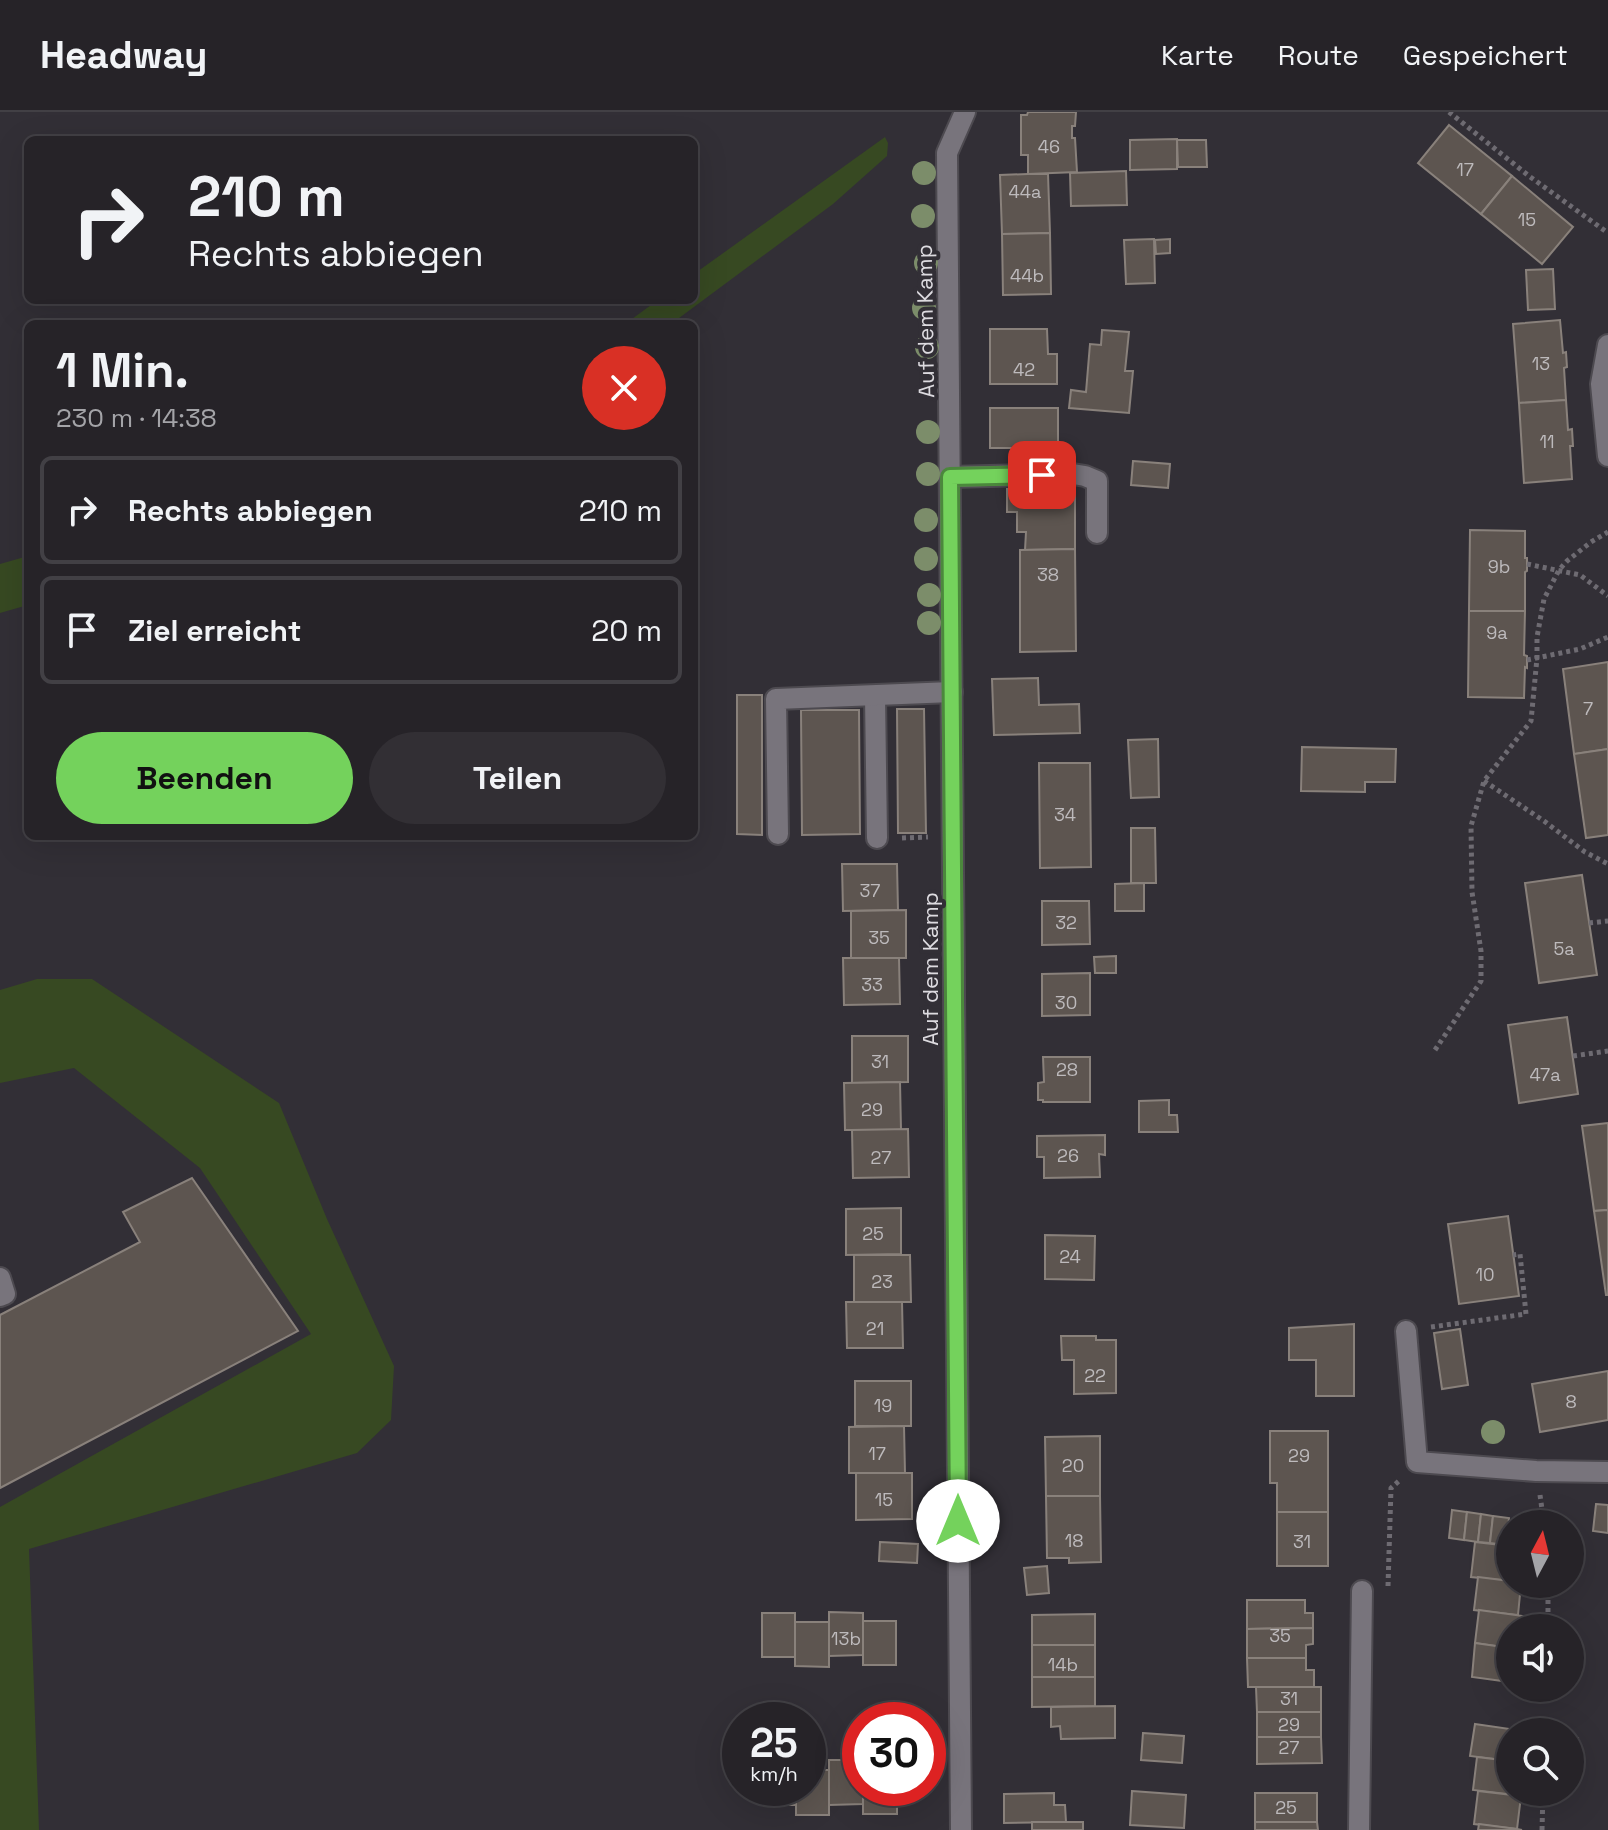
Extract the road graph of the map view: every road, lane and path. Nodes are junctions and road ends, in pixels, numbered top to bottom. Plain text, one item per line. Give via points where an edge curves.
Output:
1 (965, 112) edge
2 (1449, 112) edge
3 (1608, 233) edge
4 (1608, 345) edge
5 (1608, 456) edge
6 (950, 477) junction
7 (1608, 532) edge
8 (1097, 533) dead end
9 (1527, 564) dead end
10 (1559, 570) junction
11 (1608, 596) edge
12 (1608, 637) edge
13 (1537, 658) junction
14 (1527, 660) dead end
15 (952, 692) junction
16 (875, 696) junction
17 (1484, 781) junction
18 (778, 834) dead end
19 (953, 836) junction
20 (877, 838) joint
21 (1608, 864) edge
22 (1608, 921) edge
23 (1589, 923) dead end
24 (1435, 1050) dead end
25 (1608, 1051) edge
26 (1573, 1056) dead end
27 (1513, 1255) dead end
28 (0, 1278) edge
29 (0, 1296) edge
30 (1406, 1331) joint
31 (1417, 1462) junction
32 (1608, 1472) edge
33 (1362, 1591) dead end
34 (1388, 1592) dead end
35 (1543, 1806) edge
36 (961, 1830) edge
37 (1359, 1830) edge
38 (1542, 1830) edge

1 - 6 street, Auf dem Kamp via 947,153
2 - 3 path
4 - 5 street via 1601,384
6 - 8 street via 1085,476 1097,481
6 - 15 street, Auf dem Kamp
7 - 10 path
9 - 10 path
10 - 11 path via 1580,575
10 - 13 path via 1544,599
12 - 13 path
13 - 14 path
13 - 17 path via 1531,721
15 - 16 street
15 - 19 street, Auf dem Kamp
16 - 18 street via 776,699
16 - 20 street
17 - 21 path
17 - 24 path via 1471,826 1481,981
19 - 20 path
19 - 36 street, Auf dem Kamp
22 - 23 path
25 - 26 path
27 - 30 path via 1520,1254 1526,1314
28 - 29 street via 5,1294
30 - 31 street
31 - 32 street
31 - 34 path via 1391,1488
33 - 37 street
35 - 38 path

